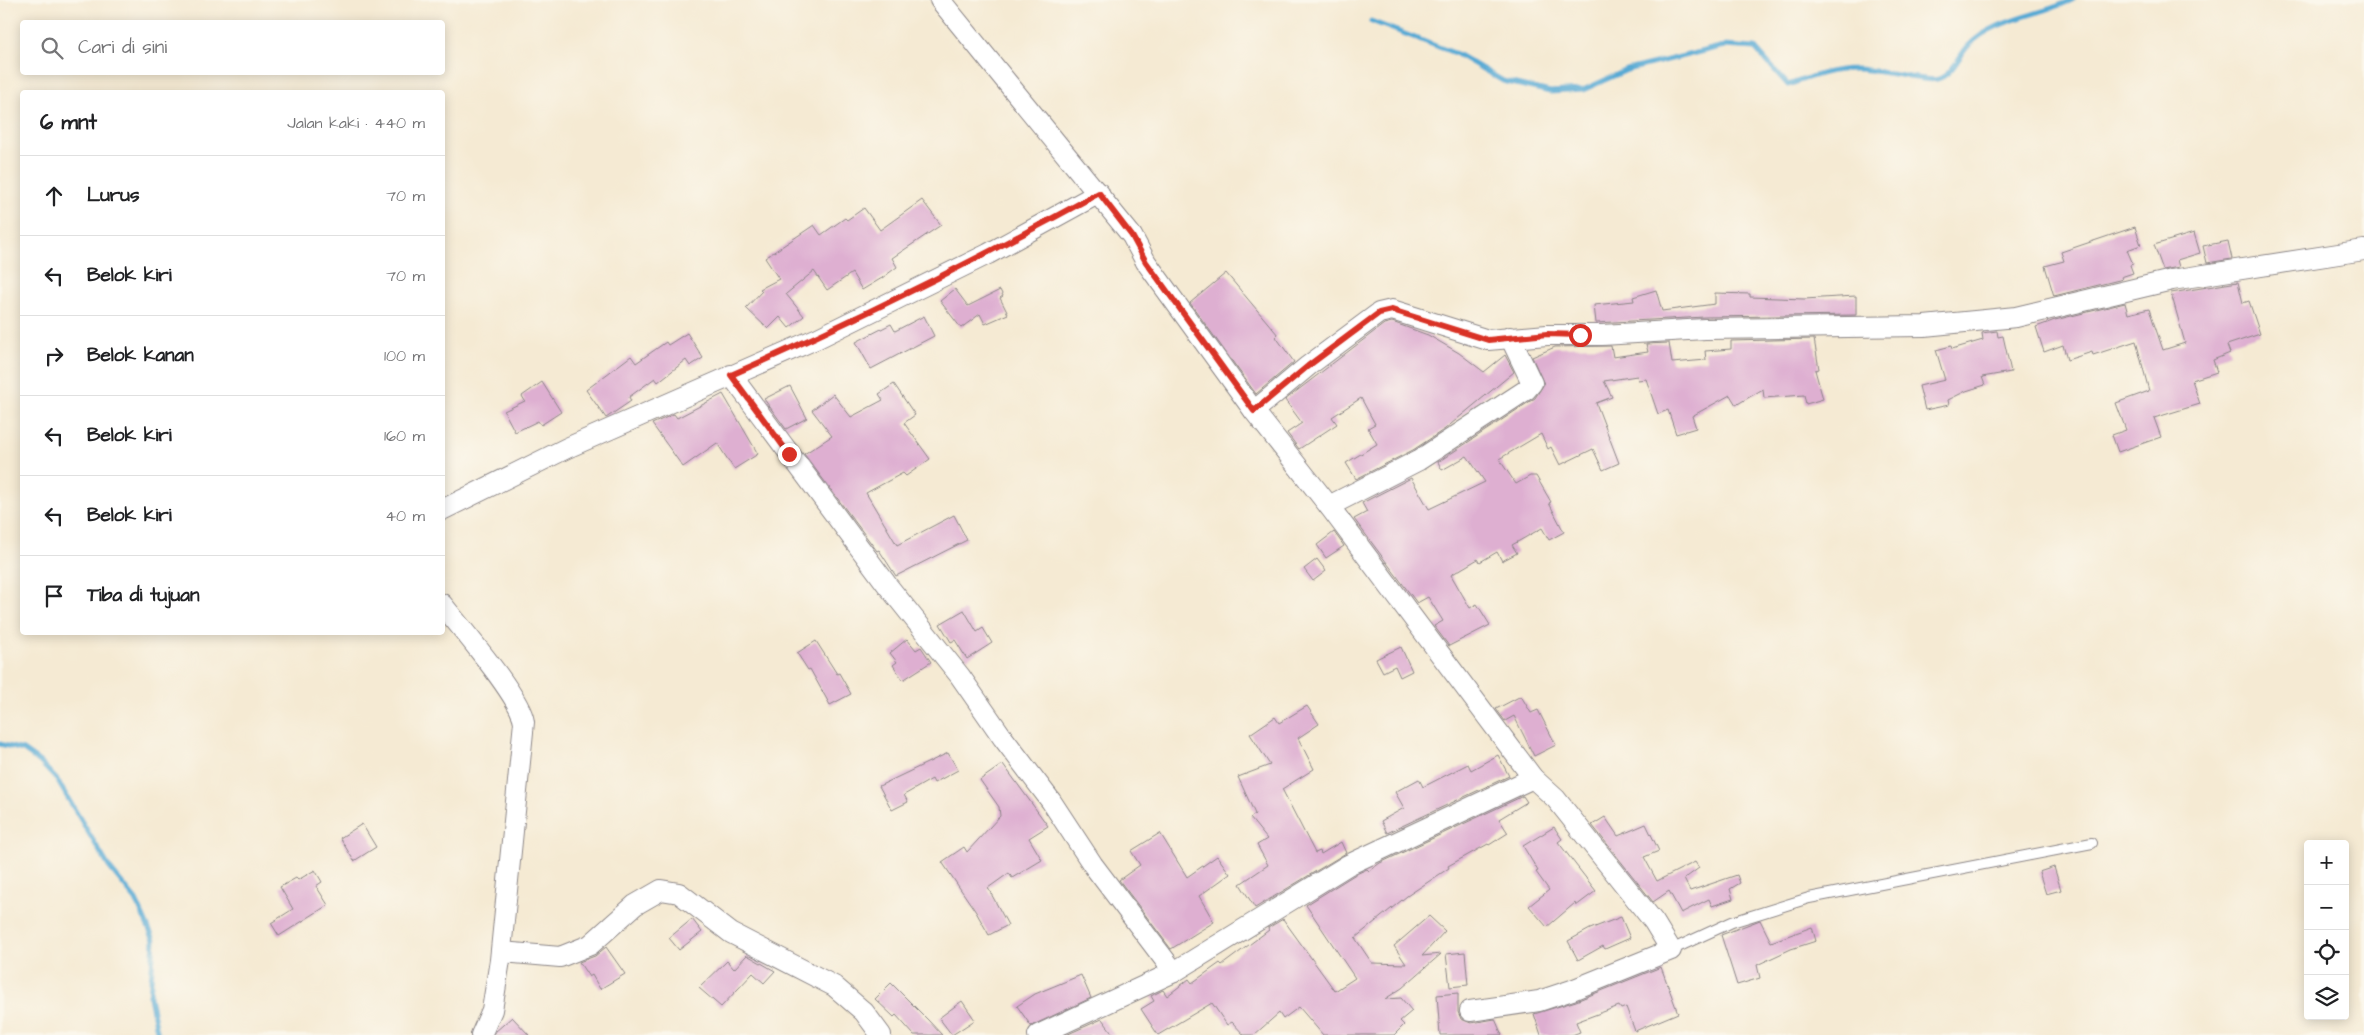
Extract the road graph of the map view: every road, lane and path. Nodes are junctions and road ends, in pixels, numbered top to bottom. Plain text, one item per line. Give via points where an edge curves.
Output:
1 (940, 0) edge
2 (1099, 193) junction
3 (2364, 250) edge
4 (1510, 337) junction
5 (731, 375) junction
6 (1254, 411) junction
7 (1329, 506) junction
8 (445, 509) edge
9 (445, 608) edge
10 (1533, 778) junction
11 (2092, 843) dead end
12 (1671, 950) junction
13 (501, 952) junction
14 (1174, 972) junction
15 (1470, 1010) dead end
16 (481, 1035) edge
17 (881, 1035) edge
18 (1038, 1035) edge

1 - 2 street
2 - 5 street via 970,263 818,338
2 - 6 street
3 - 4 street via 2172,280 1992,320 1924,326 1705,329
4 - 6 street via 1488,340 1395,310 1379,313
4 - 7 street via 1531,378 1532,383 1526,390 1420,460
5 - 8 street via 567,448
5 - 14 street via 882,578 960,676 1093,865
6 - 7 street
7 - 10 street
9 - 13 street via 510,693 523,717
10 - 12 street via 1556,799 1654,922
10 - 14 street via 1348,865
11 - 12 lane via 1809,898 1732,922
12 - 15 street via 1539,1000
13 - 16 street via 492,1010
13 - 17 street via 560,957 590,945 635,906 661,890 670,891 679,893 731,933 834,986 864,1012
14 - 18 street

